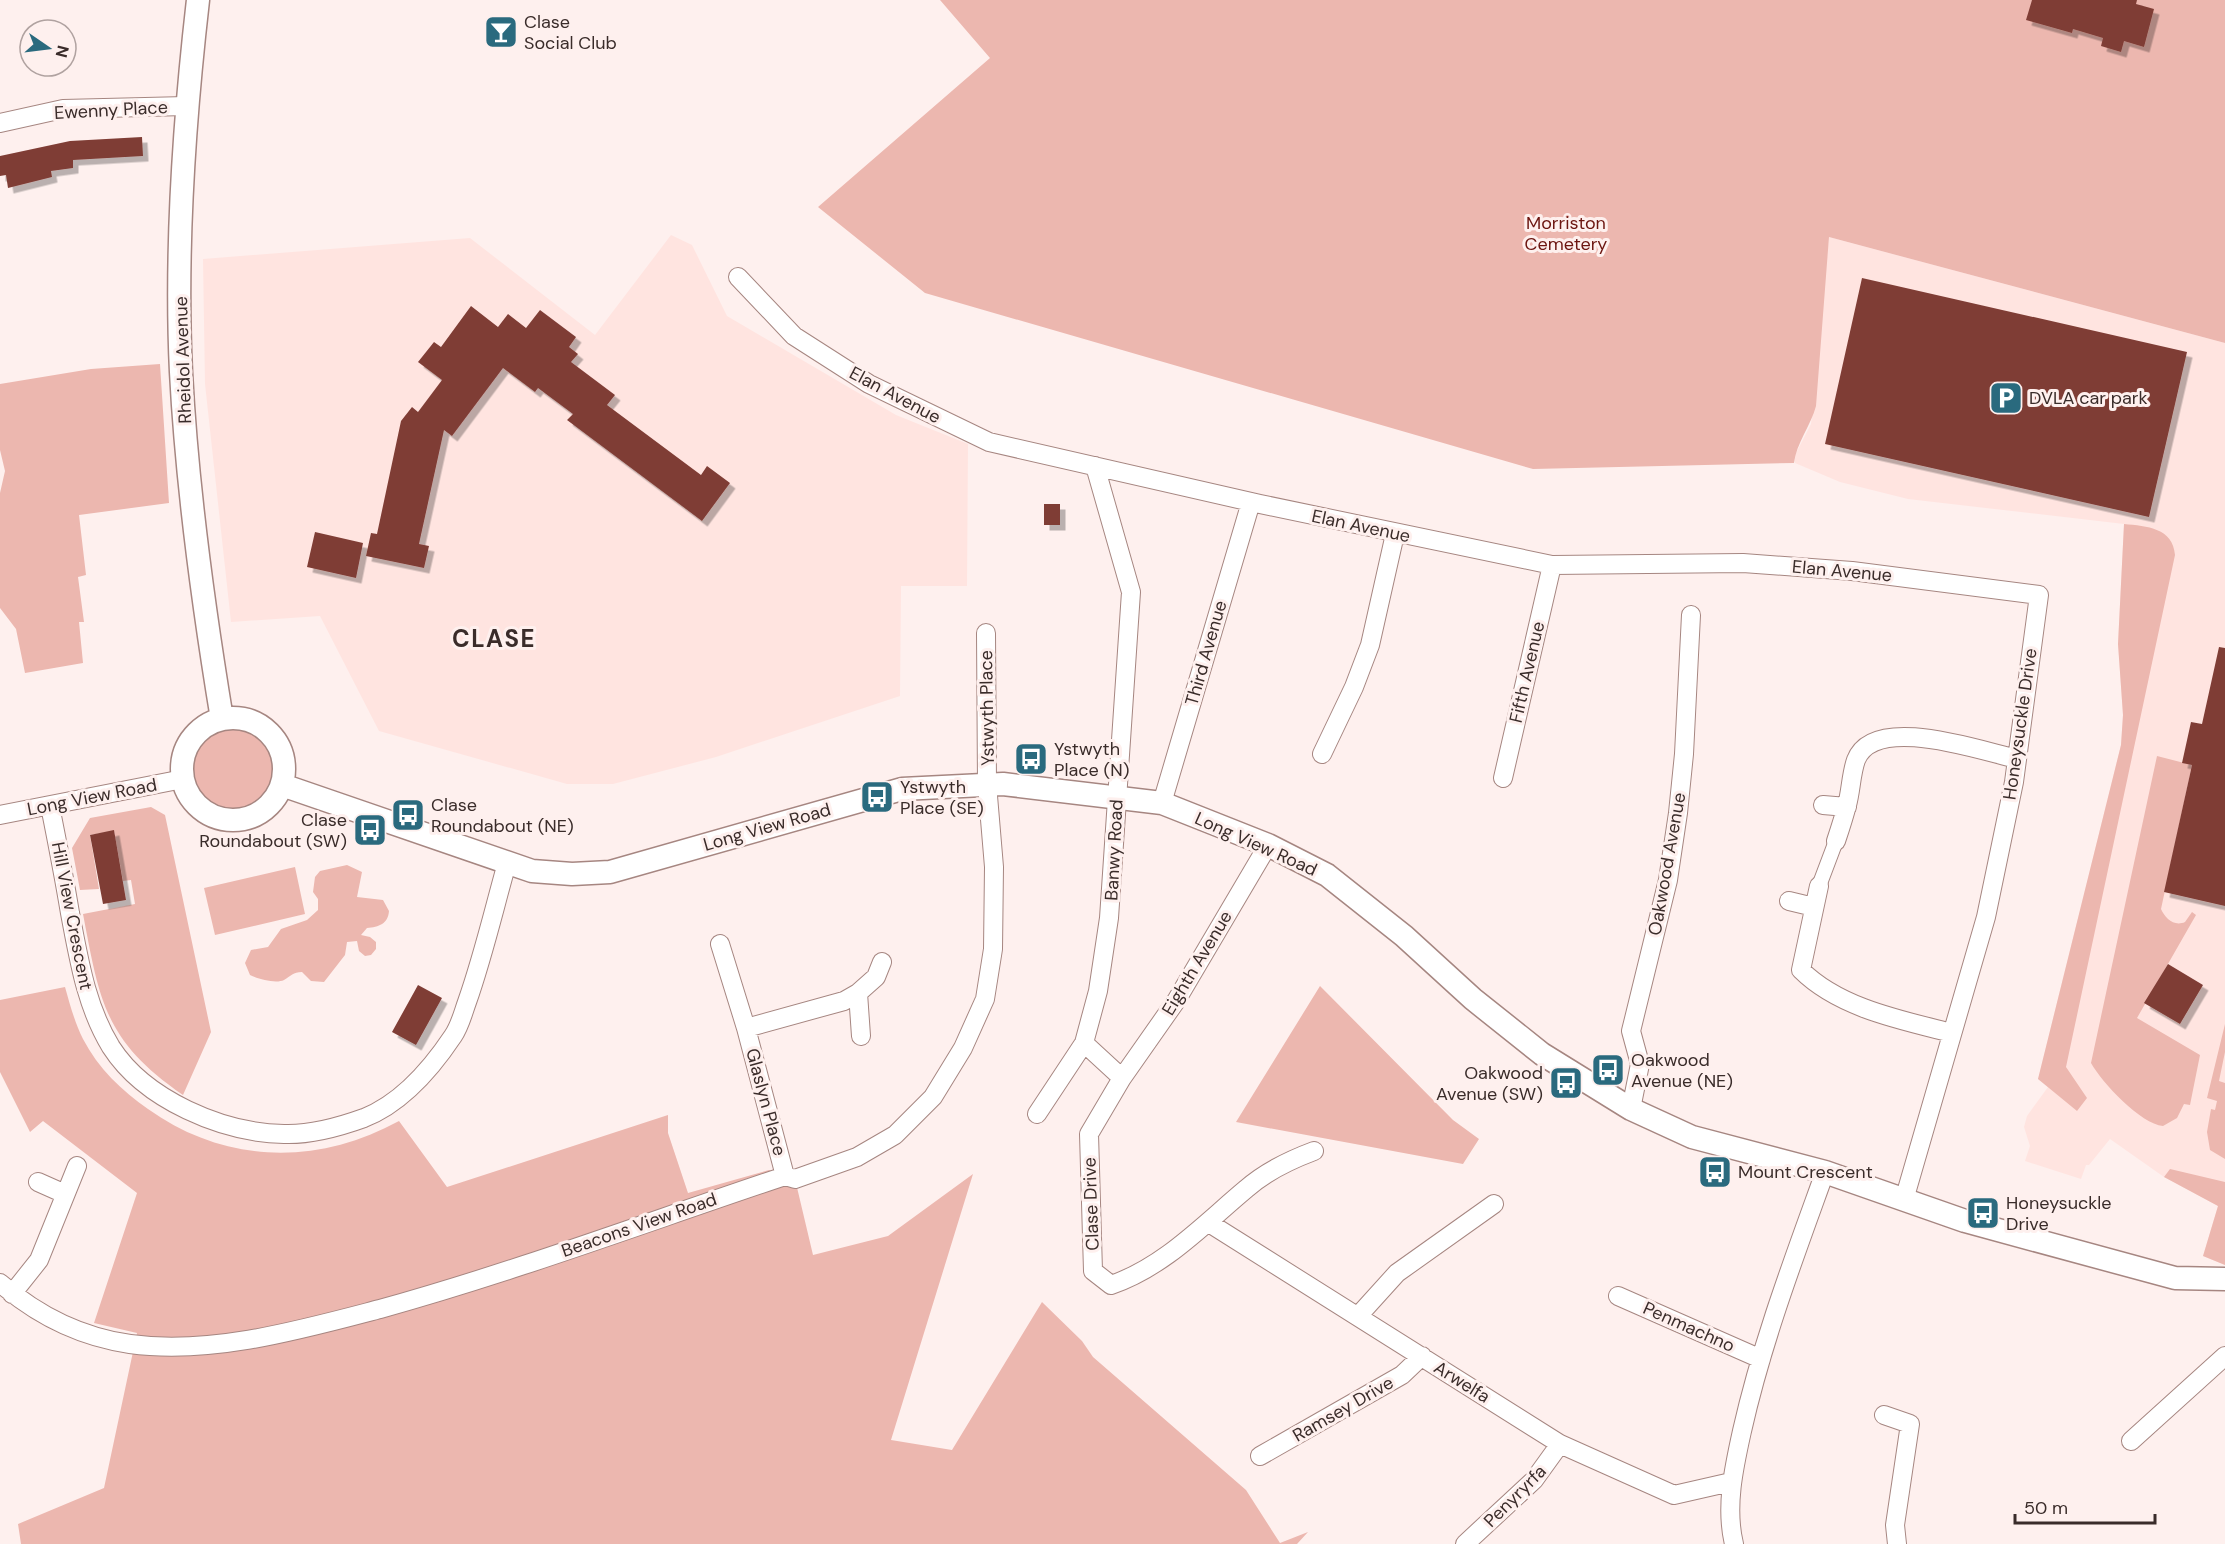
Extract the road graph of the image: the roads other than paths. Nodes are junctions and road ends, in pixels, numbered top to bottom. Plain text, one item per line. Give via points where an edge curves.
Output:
1 (198, 0) edge
2 (186, 106) junction
3 (0, 123) edge
4 (738, 277) dead end
5 (1095, 466) junction
6 (1251, 502) junction
7 (1395, 534) junction
8 (1552, 565) junction
9 (2039, 595) joint
10 (1691, 615) dead end
11 (986, 633) dead end
12 (222, 719) junction
13 (1322, 754) dead end
14 (2016, 759) junction
15 (1503, 778) dead end
16 (183, 779) junction
17 (987, 784) junction
18 (282, 785) junction
19 (1116, 798) junction
20 (1161, 803) junction
21 (1823, 805) dead end
22 (50, 806) junction
23 (1847, 807) junction
24 (0, 815) edge
25 (1836, 841) joint
26 (1268, 845) junction
27 (507, 863) junction
28 (1819, 886) joint
29 (1789, 901) dead end
30 (1814, 907) junction
31 (720, 944) dead end
32 (882, 962) dead end
33 (858, 993) junction
34 (746, 1028) junction
35 (1952, 1033) junction
36 (861, 1036) dead end
37 (1084, 1043) junction
38 (1122, 1078) junction
39 (1631, 1109) junction
40 (1037, 1114) dead end
41 (1314, 1151) dead end
42 (77, 1166) dead end
43 (1825, 1172) junction
44 (785, 1176) junction
45 (38, 1182) dead end
46 (65, 1194) junction
47 (1904, 1200) junction
48 (1494, 1204) dead end
49 (1209, 1223) junction
50 (2225, 1280) edge
51 (6, 1288) edge
52 (1618, 1296) dead end
53 (1359, 1315) junction
54 (1422, 1356) junction
55 (2225, 1356) edge
56 (1761, 1359) junction
57 (1884, 1415) dead end
58 (2131, 1441) dead end
59 (1560, 1444) junction
60 (1260, 1456) dead end
61 (1731, 1482) junction
62 (1465, 1544) edge
63 (1734, 1544) edge
64 (1897, 1544) edge

1 - 2 street, Rheidol Avenue
2 - 3 street, Ewenny Place via 63,109
2 - 12 street, Rheidol Avenue via 181,369 204,610
4 - 5 street, Elan Avenue via 794,336 869,384 989,442
5 - 6 street, Elan Avenue
5 - 19 street, Banwy Road via 1131,592
6 - 7 street, Elan Avenue
6 - 20 street, Third Avenue
7 - 8 street, Elan Avenue
7 - 13 street via 1370,645
8 - 9 street, Elan Avenue via 1743,563 1852,571
8 - 15 street, Fifth Avenue
9 - 14 street, Honeysuckle Drive
10 - 39 street, Oakwood Avenue via 1678,813 1668,880 1631,1031 1640,1064
11 - 17 street, Ystwyth Place
12 - 16 street via 201,729 188,746 182,765
12 - 18 street via 239,718 255,723 273,737 283,758
14 - 23 street via 1918,737 1881,738 1868,743 1857,759
14 - 35 street, Honeysuckle Drive via 1986,917
16 - 18 street via 191,798 221,819 252,817 270,805
16 - 22 street, Long View Road
17 - 19 street, Long View Road
17 - 27 street, Long View Road via 902,789 610,872 532,871
17 - 44 street, Beacons View Road via 994,867 993,949 985,999 963,1048 933,1097 896,1135 857,1157 795,1179
18 - 27 street, Long View Road
19 - 20 street, Long View Road
19 - 37 street, Banwy Road via 1109,918 1098,991
20 - 26 street, Long View Road
21 - 23 street
22 - 24 street, Long View Road
22 - 27 street, Hill View Crescent via 82,976 91,1005 113,1049 154,1090 183,1108 240,1129 284,1134 323,1130 365,1117 392,1102 430,1068 455,1033 476,978
23 - 25 street
25 - 28 street
26 - 38 street, Eighth Avenue via 1176,1001
26 - 39 street, Long View Road via 1327,875 1542,1054
28 - 30 street
29 - 30 street
30 - 35 street via 1801,970 1814,983 1896,1019
31 - 34 street, Glaslyn Place
32 - 33 street, Glaslyn Place via 876,976
33 - 34 street, Glaslyn Place via 844,1001
33 - 36 street
34 - 44 street, Glaslyn Place
35 - 47 street, Honeysuckle Drive
37 - 38 street
37 - 40 street, Banwy Road
38 - 49 street, Clase Drive via 1089,1134 1094,1271 1111,1285 1131,1278
39 - 43 street, Long View Road via 1692,1137
41 - 49 street via 1292,1159 1247,1187
42 - 46 street, Beacons View Road
43 - 47 street, Long View Road
43 - 56 street
44 - 51 street, Beacons View Road via 453,1289 315,1326 195,1347 130,1344 89,1336 57,1322
45 - 46 street
46 - 51 street, Beacons View Road via 39,1260
47 - 50 street, Long View Road via 1965,1221 2175,1278
48 - 53 street via 1397,1273
49 - 53 street, Arwelfa
52 - 56 street, Penmachno
53 - 54 street, Arwelfa
54 - 59 street, Arwelfa
54 - 60 street, Ramsey Drive via 1402,1375
55 - 58 street
56 - 61 street
57 - 64 street via 1910,1424 1895,1525
59 - 61 street, Arwelfa via 1674,1495
59 - 62 street, Penyryrfa via 1534,1480
61 - 63 street

